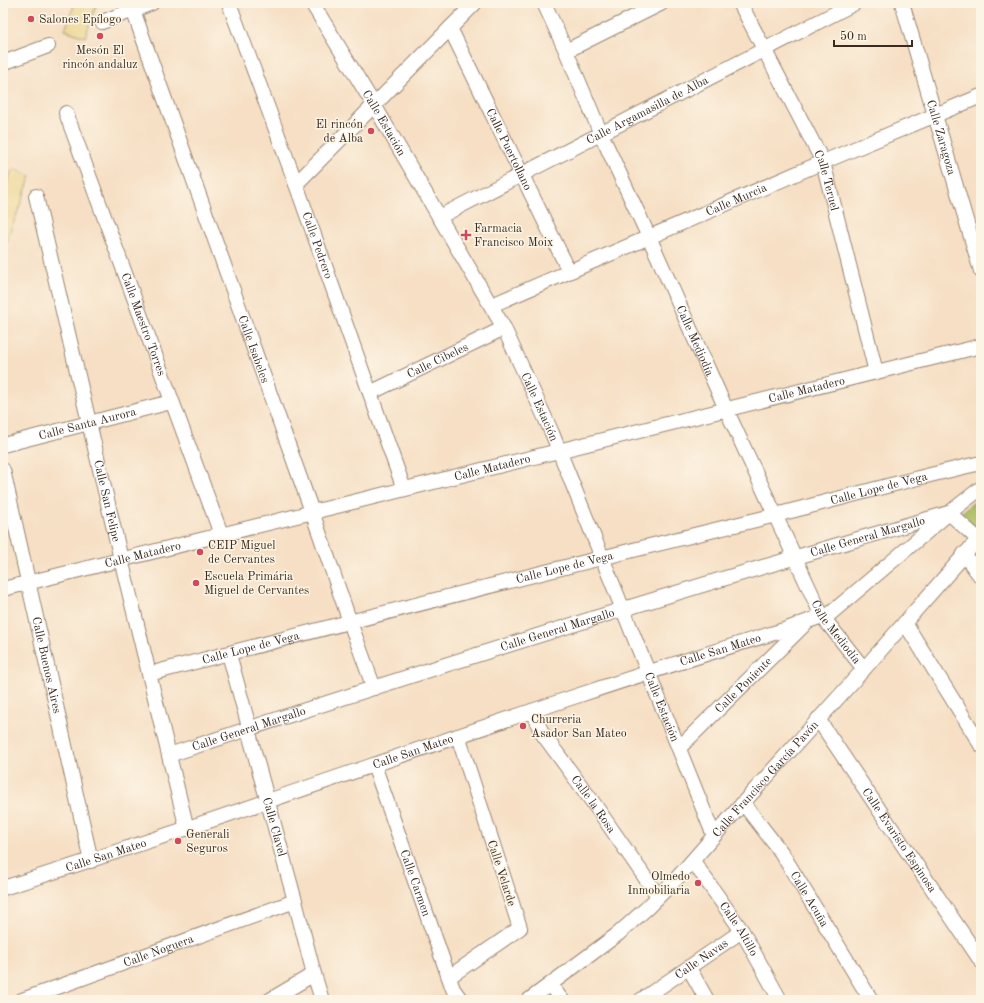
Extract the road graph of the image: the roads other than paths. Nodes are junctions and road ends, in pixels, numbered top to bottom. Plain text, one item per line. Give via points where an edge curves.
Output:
1 (152, 3) edge
2 (229, 3) edge
3 (312, 3) edge
4 (475, 3) edge
5 (544, 3) edge
6 (662, 3) edge
7 (740, 3) edge
8 (855, 3) edge
9 (902, 3) edge
10 (133, 10) junction
11 (102, 22) dead end
12 (450, 28) junction
13 (48, 46) dead end
14 (765, 50) junction
15 (566, 51) junction
16 (3, 63) edge
17 (981, 96) edge
18 (374, 105) junction
19 (66, 113) dead end
20 (935, 115) junction
21 (601, 134) junction
22 (823, 162) junction
23 (521, 175) junction
24 (296, 184) junction
25 (36, 196) dead end
26 (439, 217) junction
27 (649, 237) junction
28 (569, 271) junction
29 (981, 271) edge
30 (492, 306) junction
31 (504, 328) junction
32 (981, 346) edge
33 (876, 372) junction
34 (370, 393) junction
35 (172, 402) junction
36 (726, 409) junction
37 (90, 423) junction
38 (3, 445) edge
39 (560, 452) junction
40 (981, 463) edge
41 (3, 470) edge
42 (981, 488) edge
43 (404, 489) junction
44 (312, 512) junction
45 (950, 513) junction
46 (776, 515) junction
47 (221, 534) junction
48 (980, 537) edge
49 (964, 554) junction
50 (602, 557) junction
51 (795, 557) junction
52 (121, 560) junction
53 (981, 577) edge
54 (28, 583) junction
55 (3, 589) edge
56 (623, 609) junction
57 (823, 617) junction
58 (350, 622) junction
59 (808, 622) junction
60 (905, 622) junction
61 (229, 654) junction
62 (864, 669) junction
63 (649, 673) junction
64 (149, 674) junction
65 (374, 688) junction
66 (532, 711) junction
67 (818, 719) junction
68 (249, 728) junction
69 (458, 736) junction
70 (981, 745) edge
71 (679, 748) junction
72 (169, 755) junction
73 (374, 765) junction
74 (267, 800) junction
75 (743, 803) junction
76 (187, 829) junction
77 (714, 836) junction
78 (91, 861) junction
79 (693, 861) junction
80 (3, 888) edge
81 (658, 896) junction
82 (295, 901) junction
83 (742, 932) junction
84 (981, 961) edge
85 (689, 968) junction
86 (314, 974) junction
87 (449, 977) junction
88 (550, 985) junction
89 (22, 1000) edge
90 (270, 1000) edge
91 (322, 1000) edge
92 (461, 1000) edge
93 (529, 1000) edge
94 (562, 1000) edge
95 (641, 1000) edge
96 (707, 1000) edge
97 (780, 1000) edge
98 (871, 1000) edge

1 - 10 street
2 - 24 street, Calle Pedrero
3 - 18 street, Calle Estación
4 - 12 street
5 - 15 street, Calle Mediodía
6 - 15 street
7 - 14 street, Calle Teruel
8 - 14 street, Calle Argamasilla de Alba
9 - 20 street, Calle Zaragoza
10 - 11 street
10 - 44 street, Calle Isabeles
12 - 18 street
12 - 23 street, Calle Puertollano
13 - 16 street
14 - 21 street, Calle Argamasilla de Alba
14 - 22 street, Calle Teruel
15 - 21 street, Calle Mediodía
17 - 20 street, Calle Murcia
18 - 24 street
18 - 26 street, Calle Estación
19 - 35 street, Calle Maestro Torres
20 - 22 street, Calle Murcia
20 - 29 street, Calle Zaragoza
21 - 23 street, Calle Argamasilla de Alba
21 - 27 street, Calle Mediodía
22 - 27 street, Calle Murcia
22 - 33 street, Calle Teruel
23 - 26 street, Calle Argamasilla de Alba
23 - 28 street, Calle Puertollano
24 - 34 street, Calle Pedrero
25 - 37 street, Calle San Felipe
26 - 30 street, Calle Estación
27 - 28 street, Calle Murcia
27 - 36 street, Calle Mediodía
28 - 30 street, Calle Murcia
30 - 31 street, Calle Estación
31 - 34 street, Calle Cibeles
31 - 39 street, Calle Estación
32 - 33 street, Calle Matadero
33 - 36 street, Calle Matadero
34 - 43 street, Calle Pedrero
35 - 37 street, Calle Santa Aurora
35 - 47 street, Calle Maestro Torres
36 - 39 street, Calle Matadero
36 - 46 street, Calle Mediodía
37 - 38 street, Calle Santa Aurora
37 - 52 street, Calle San Felipe
39 - 43 street, Calle Matadero
39 - 50 street, Calle Estación
40 - 46 street, Calle Lope de Vega
41 - 54 street, Calle Buenos Aires
42 - 45 street, Calle San Mateo
43 - 44 street, Calle Matadero
44 - 47 street, Calle Matadero
44 - 58 street, Calle Isabeles
45 - 48 street
45 - 51 street, Calle General Margallo
45 - 57 street, Calle San Mateo
46 - 50 street, Calle Lope de Vega
46 - 51 street, Calle Mediodía
47 - 52 street, Calle Matadero
48 - 49 street, Calle Francisco García Pavón
49 - 53 street
49 - 60 street, Calle Francisco García Pavón
50 - 56 street, Calle Estación
50 - 58 street, Calle Lope de Vega
51 - 56 street, Calle General Margallo
51 - 57 street, Calle Mediodía
52 - 54 street, Calle Matadero
52 - 64 street, Calle San Felipe
54 - 55 street, Calle Matadero
54 - 78 street, Calle Buenos Aires
56 - 63 street, Calle Estación
56 - 65 street, Calle General Margallo
57 - 59 street, Calle San Mateo
57 - 62 street, Calle Mediodía
58 - 61 street, Calle Lope de Vega
58 - 65 street, Calle Isabeles
59 - 63 street, Calle San Mateo
59 - 71 street, Calle Poniente
60 - 62 street, Calle Francisco García Pavón
60 - 70 street
61 - 64 street, Calle Lope de Vega
61 - 68 street, Calle Clavel
62 - 67 street, Calle Francisco García Pavón
63 - 66 street, Calle San Mateo
63 - 71 street, Calle Estación
64 - 72 street, Calle San Felipe
65 - 68 street, Calle General Margallo
66 - 69 street, Calle San Mateo
66 - 81 street, Calle la Rosa via 542,732
67 - 75 street, Calle Francisco García Pavón
67 - 84 street, Calle Evaristo Espinosa
68 - 72 street, Calle General Margallo
68 - 74 street, Calle Clavel
69 - 73 street, Calle San Mateo
69 - 87 street, Calle Velarde via 520,928
71 - 77 street, Calle Estación
72 - 76 street, Calle San Felipe
73 - 74 street, Calle San Mateo
73 - 87 street, Calle Carmen
74 - 76 street, Calle San Mateo
74 - 82 street, Calle Clavel
75 - 77 street, Calle Francisco García Pavón
75 - 98 street, Calle Acuña via 781,852
76 - 78 street, Calle San Mateo
77 - 79 street, Calle Francisco García Pavón
78 - 80 street, Calle San Mateo
79 - 81 street, Calle Francisco García Pavón
79 - 83 street, Calle Altillo
81 - 88 street, Calle Francisco García Pavón via 618,934
82 - 86 street, Calle Clavel
82 - 89 street, Calle Noguera
83 - 85 street, Calle Navas
83 - 97 street, Calle Altillo
85 - 95 street, Calle Navas
85 - 96 street
86 - 90 street
86 - 91 street, Calle Clavel
87 - 92 street, Calle Carmen
88 - 93 street, Calle Francisco García Pavón
88 - 94 street

